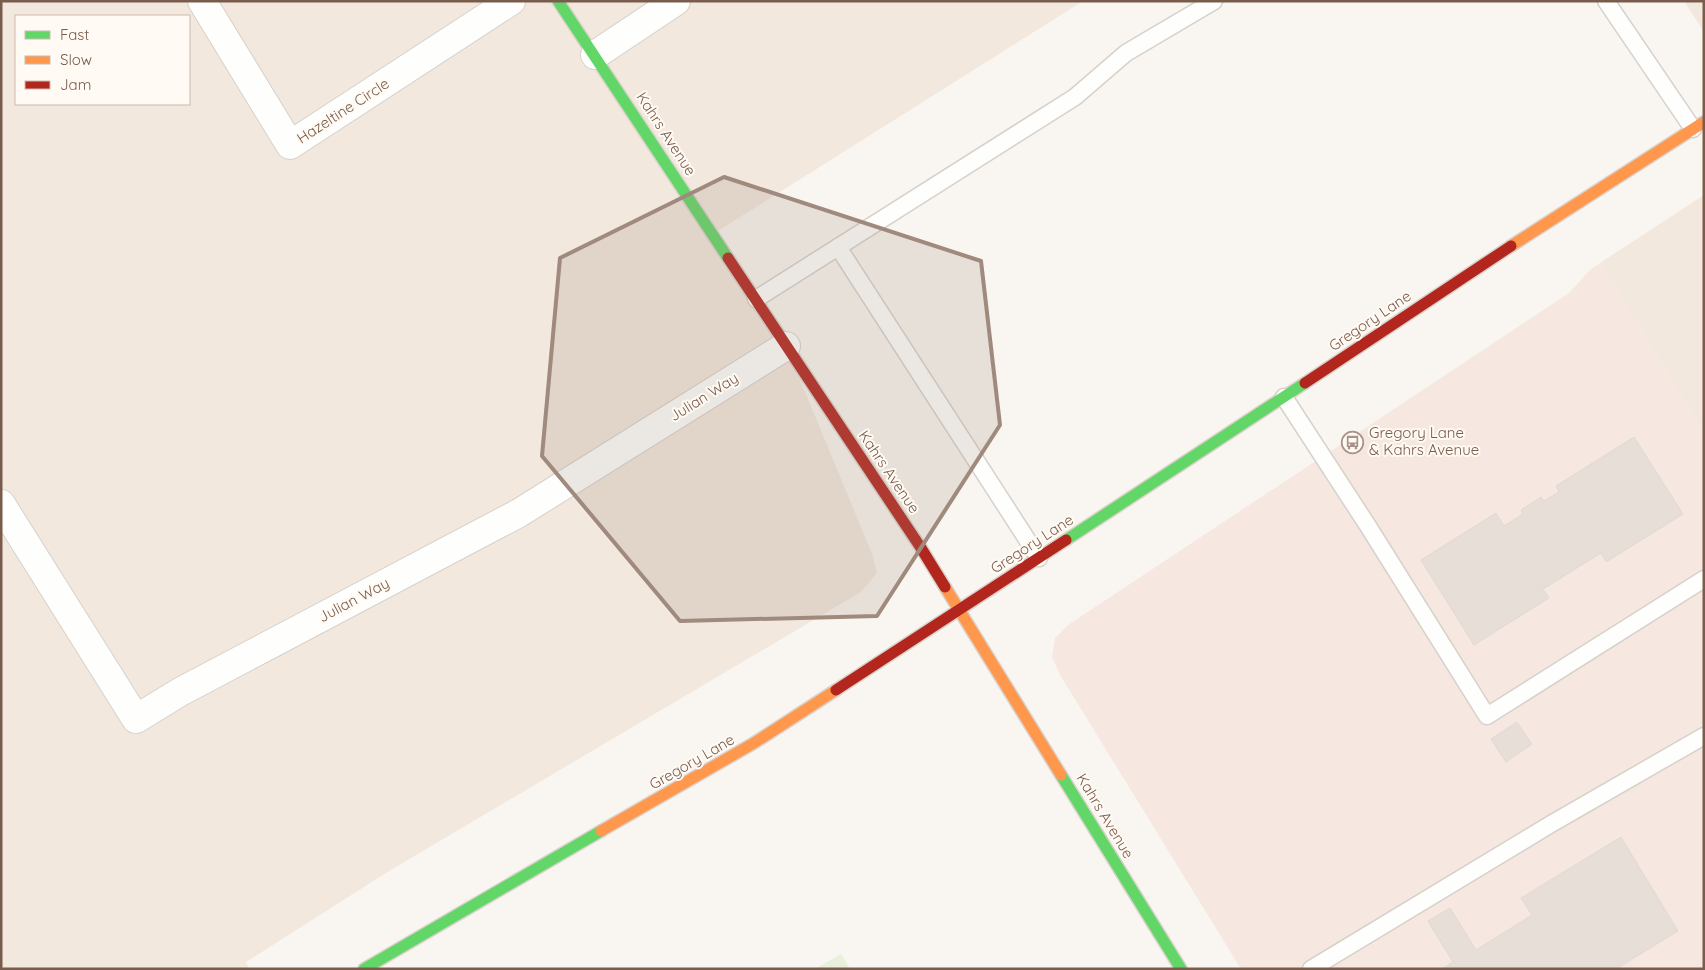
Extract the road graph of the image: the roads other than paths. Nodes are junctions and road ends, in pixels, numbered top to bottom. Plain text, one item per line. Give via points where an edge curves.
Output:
1 (202, 1) edge
2 (511, 1) edge
3 (558, 1) edge
4 (676, 1) edge
5 (1214, 1) edge
6 (1606, 1) edge
7 (595, 54) junction
8 (1698, 126) edge
9 (838, 247) junction
10 (756, 299) junction
11 (786, 346) junction
12 (1284, 397) junction
13 (1, 504) edge
14 (1039, 558) junction
15 (1704, 579) edge
16 (960, 609) junction
17 (1704, 736) edge
18 (364, 969) edge
19 (1181, 969) edge
20 (1311, 969) edge

1 - 2 street, Hazeltine Circle via 290,145
3 - 7 main road, Kahrs Avenue
4 - 7 street
5 - 9 lane via 1126,53 1075,97
6 - 8 lane
7 - 10 main road, Kahrs Avenue
8 - 12 main road, Gregory Lane
9 - 10 lane
9 - 14 lane
10 - 11 main road, Kahrs Avenue
11 - 13 street, Julian Way via 519,514 180,692 136,719
11 - 16 main road, Kahrs Avenue
12 - 14 main road, Gregory Lane
12 - 15 lane via 1487,716
14 - 16 main road, Gregory Lane
16 - 18 main road, Gregory Lane via 754,743
16 - 19 main road, Kahrs Avenue
17 - 20 lane

